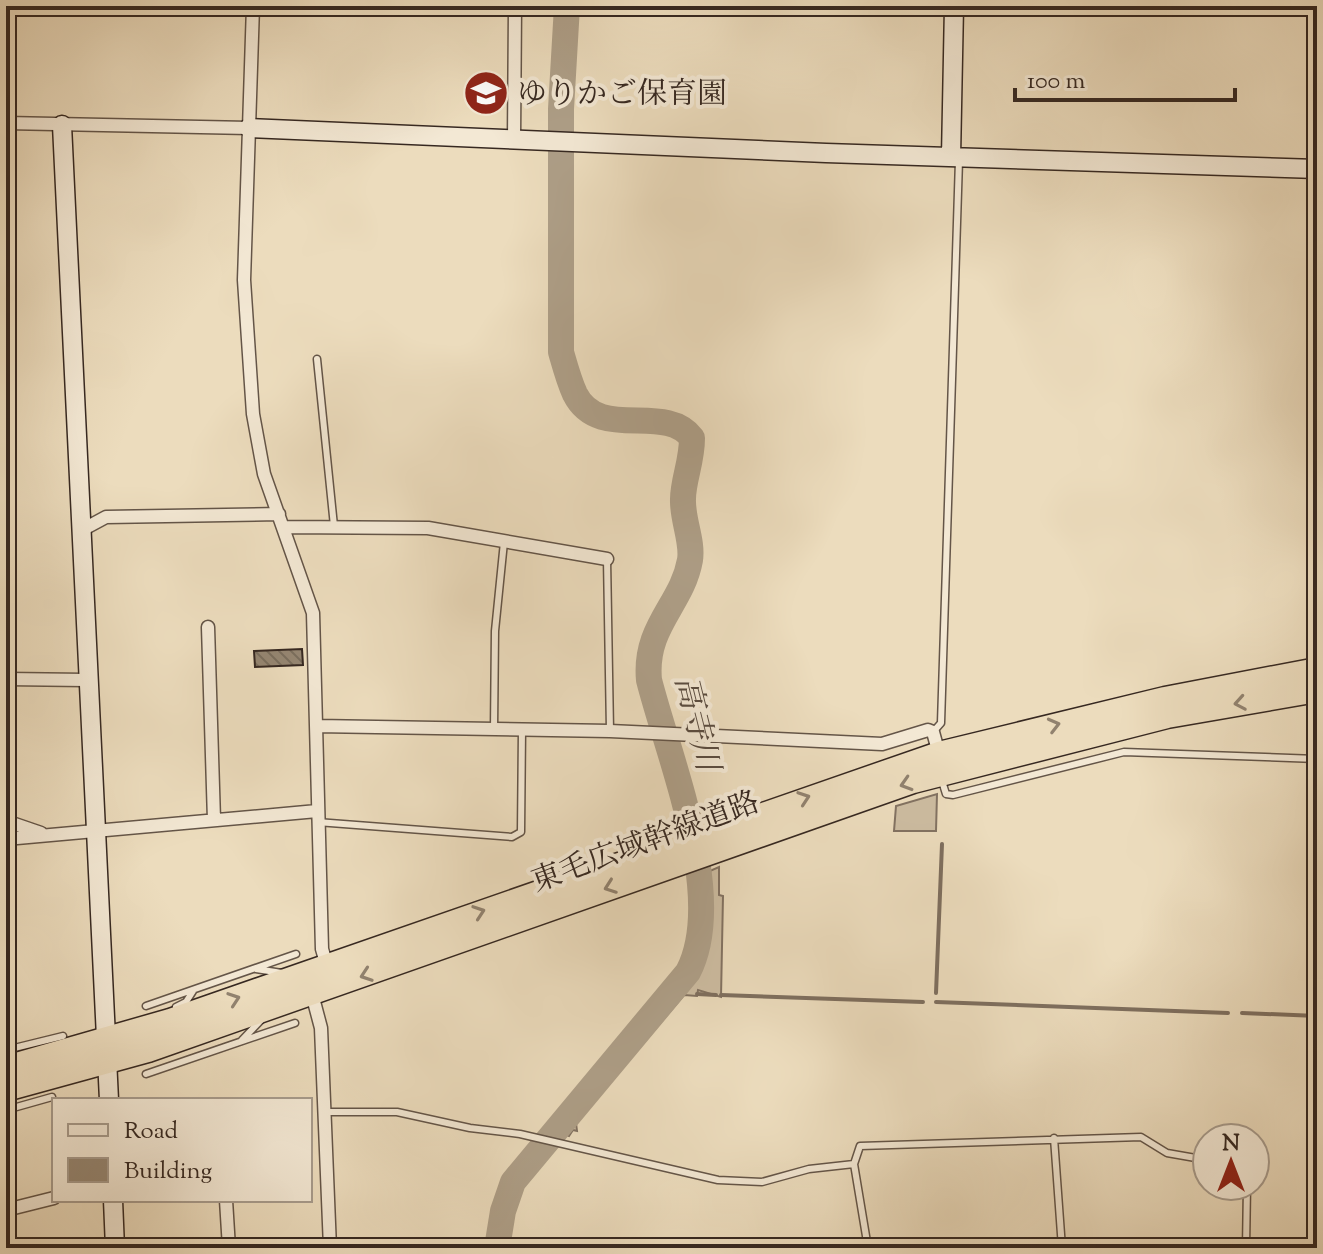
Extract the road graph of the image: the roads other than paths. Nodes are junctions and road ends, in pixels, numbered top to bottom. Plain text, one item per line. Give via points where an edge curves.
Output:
1 (108, 6) edge
2 (149, 6) edge
3 (253, 6) edge
4 (515, 6) edge
5 (954, 6) edge
6 (6, 123) edge
7 (62, 125) junction
8 (249, 128) junction
9 (514, 139) junction
10 (955, 157) junction
11 (1317, 169) edge
12 (317, 359) dead end
13 (279, 514) junction
14 (334, 526) junction
15 (284, 527) junction
16 (80, 531) junction
17 (505, 539) junction
18 (607, 559) joint
19 (208, 627) dead end
20 (1317, 670) edge
21 (6, 679) edge
22 (86, 680) junction
23 (1317, 690) edge
24 (317, 726) junction
25 (494, 729) junction
26 (522, 730) junction
27 (610, 731) junction
28 (938, 753) junction
29 (1317, 759) edge
30 (317, 816) junction
31 (214, 820) junction
32 (6, 821) edge
33 (96, 830) junction
34 (47, 835) junction
35 (6, 839) edge
36 (682, 851) junction
37 (327, 966) junction
38 (256, 969) junction
39 (300, 975) junction
40 (193, 990) junction
41 (146, 1006) dead end
42 (271, 1008) junction
43 (170, 1021) junction
44 (295, 1023) dead end
45 (63, 1036) dead end
46 (241, 1041) junction
47 (6, 1050) edge
48 (107, 1051) junction
49 (147, 1062) junction
50 (176, 1064) junction
51 (6, 1068) edge
52 (6, 1089) edge
53 (52, 1097) dead end
54 (109, 1098) edge
55 (6, 1110) edge
56 (316, 1114) edge
57 (1054, 1138) junction
58 (1191, 1157) edge
59 (854, 1164) junction
60 (52, 1198) edge
61 (113, 1202) edge
62 (226, 1202) edge
63 (1247, 1202) edge
64 (6, 1210) edge
65 (115, 1248) edge
66 (229, 1248) edge
67 (330, 1248) edge
68 (868, 1248) edge
69 (1062, 1248) edge
70 (1246, 1248) edge

1 - 2 street
3 - 8 street
4 - 9 street
5 - 10 street
6 - 7 street
7 - 8 street
7 - 16 street
8 - 9 street
8 - 13 street via 244,280 253,414 264,474
9 - 10 street
10 - 11 street
10 - 28 lane
12 - 14 lane
13 - 15 street
13 - 16 street via 106,517
14 - 15 street
14 - 17 street via 428,528
15 - 24 street via 313,613
16 - 22 street
17 - 18 street
17 - 25 lane via 495,631
18 - 27 lane
19 - 31 street
28 -> 20 highway, 東毛広域幹線道路 via 1165,699
21 - 22 street
22 - 33 street
23 -> 28 highway, 東毛広域幹線道路
24 - 25 street
24 - 30 street
25 - 26 street
26 - 27 street
26 - 30 lane via 521,832 512,837
27 - 28 street via 882,744 928,730
28 - 29 lane via 946,794 953,795 1124,752
28 - 36 highway, 東毛広域幹線道路
30 - 31 street
30 - 37 street via 322,954
31 - 33 street
32 - 34 street
33 - 34 street
33 - 48 street
34 - 35 street
37 -> 36 highway, 東毛広域幹線道路
36 -> 39 highway, 東毛広域幹線道路
37 - 39 highway, 東毛広域幹線道路
38 - 39 lane
38 - 39 lane
38 - 40 lane
39 - 42 highway, 東毛広域幹線道路
43 -> 39 highway, 東毛広域幹線道路
39 - 56 street via 321,1028
40 - 41 lane
40 - 43 lane via 174,1008
42 - 46 lane
42 - 49 highway, 東毛広域幹線道路
43 - 48 highway, 東毛広域幹線道路
44 - 46 lane
45 - 47 lane
46 - 50 lane
48 - 49 highway, 東毛広域幹線道路
48 - 51 highway, 東毛広域幹線道路
48 - 52 highway, 東毛広域幹線道路
48 - 54 street
49 - 50 lane
49 - 50 lane via 173,1057
53 - 55 lane
56 - 59 lane via 397,1112 540,1137 718,1180 762,1182
56 - 67 street
57 - 58 lane via 1141,1137 1167,1153
57 - 59 lane via 860,1146
57 - 69 lane
59 - 68 lane
60 - 64 street
61 - 65 street
62 - 66 street
63 - 70 lane

